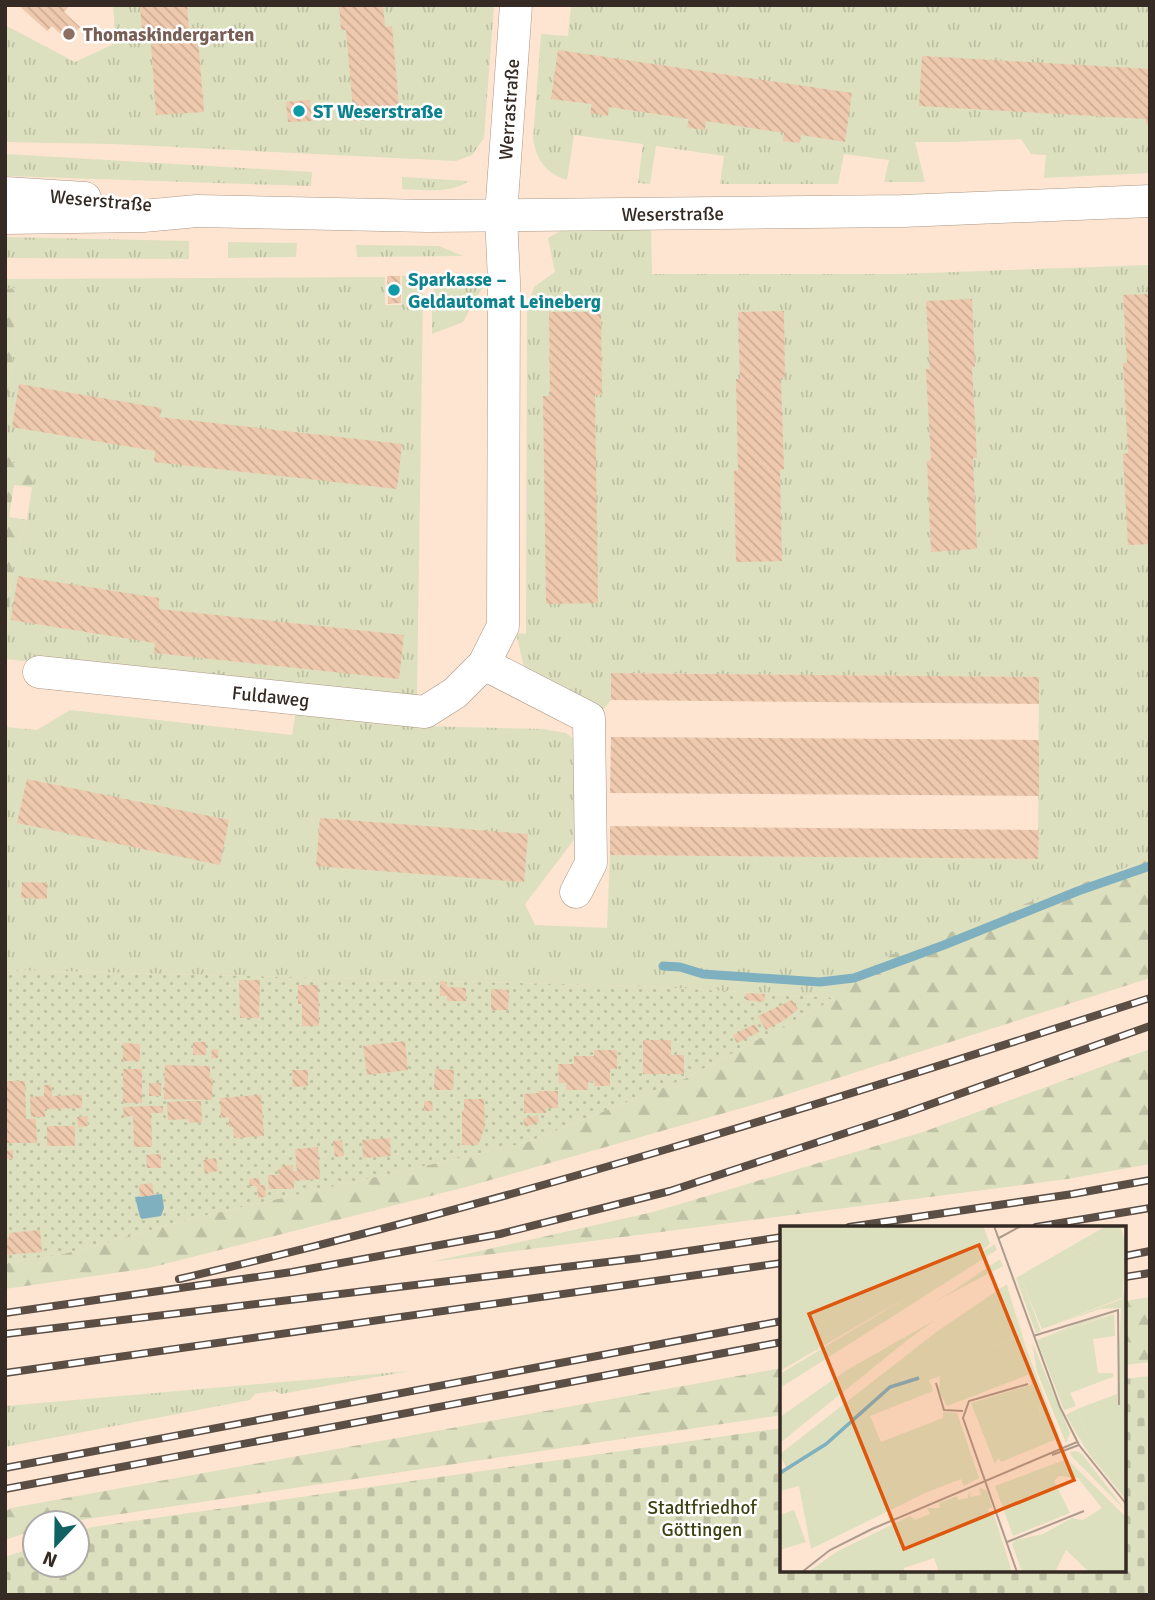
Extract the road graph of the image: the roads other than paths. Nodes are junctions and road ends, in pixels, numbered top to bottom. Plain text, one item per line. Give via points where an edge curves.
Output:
1 (516, 5) edge
2 (5, 192) edge
3 (1150, 201) edge
4 (197, 211) junction
5 (501, 215) junction
6 (5, 218) edge
7 (484, 664) junction
8 (39, 672) dead end
9 (576, 892) dead end

1 - 5 street, Werrastraße
2 - 4 street, Weserstraße via 144,202
3 - 5 street, Weserstraße via 903,211
4 - 5 street, Weserstraße
4 - 6 street, Weserstraße
5 - 7 street, Fuldaweg via 503,626
7 - 8 street, Fuldaweg via 425,712
7 - 9 street via 589,718 591,863

